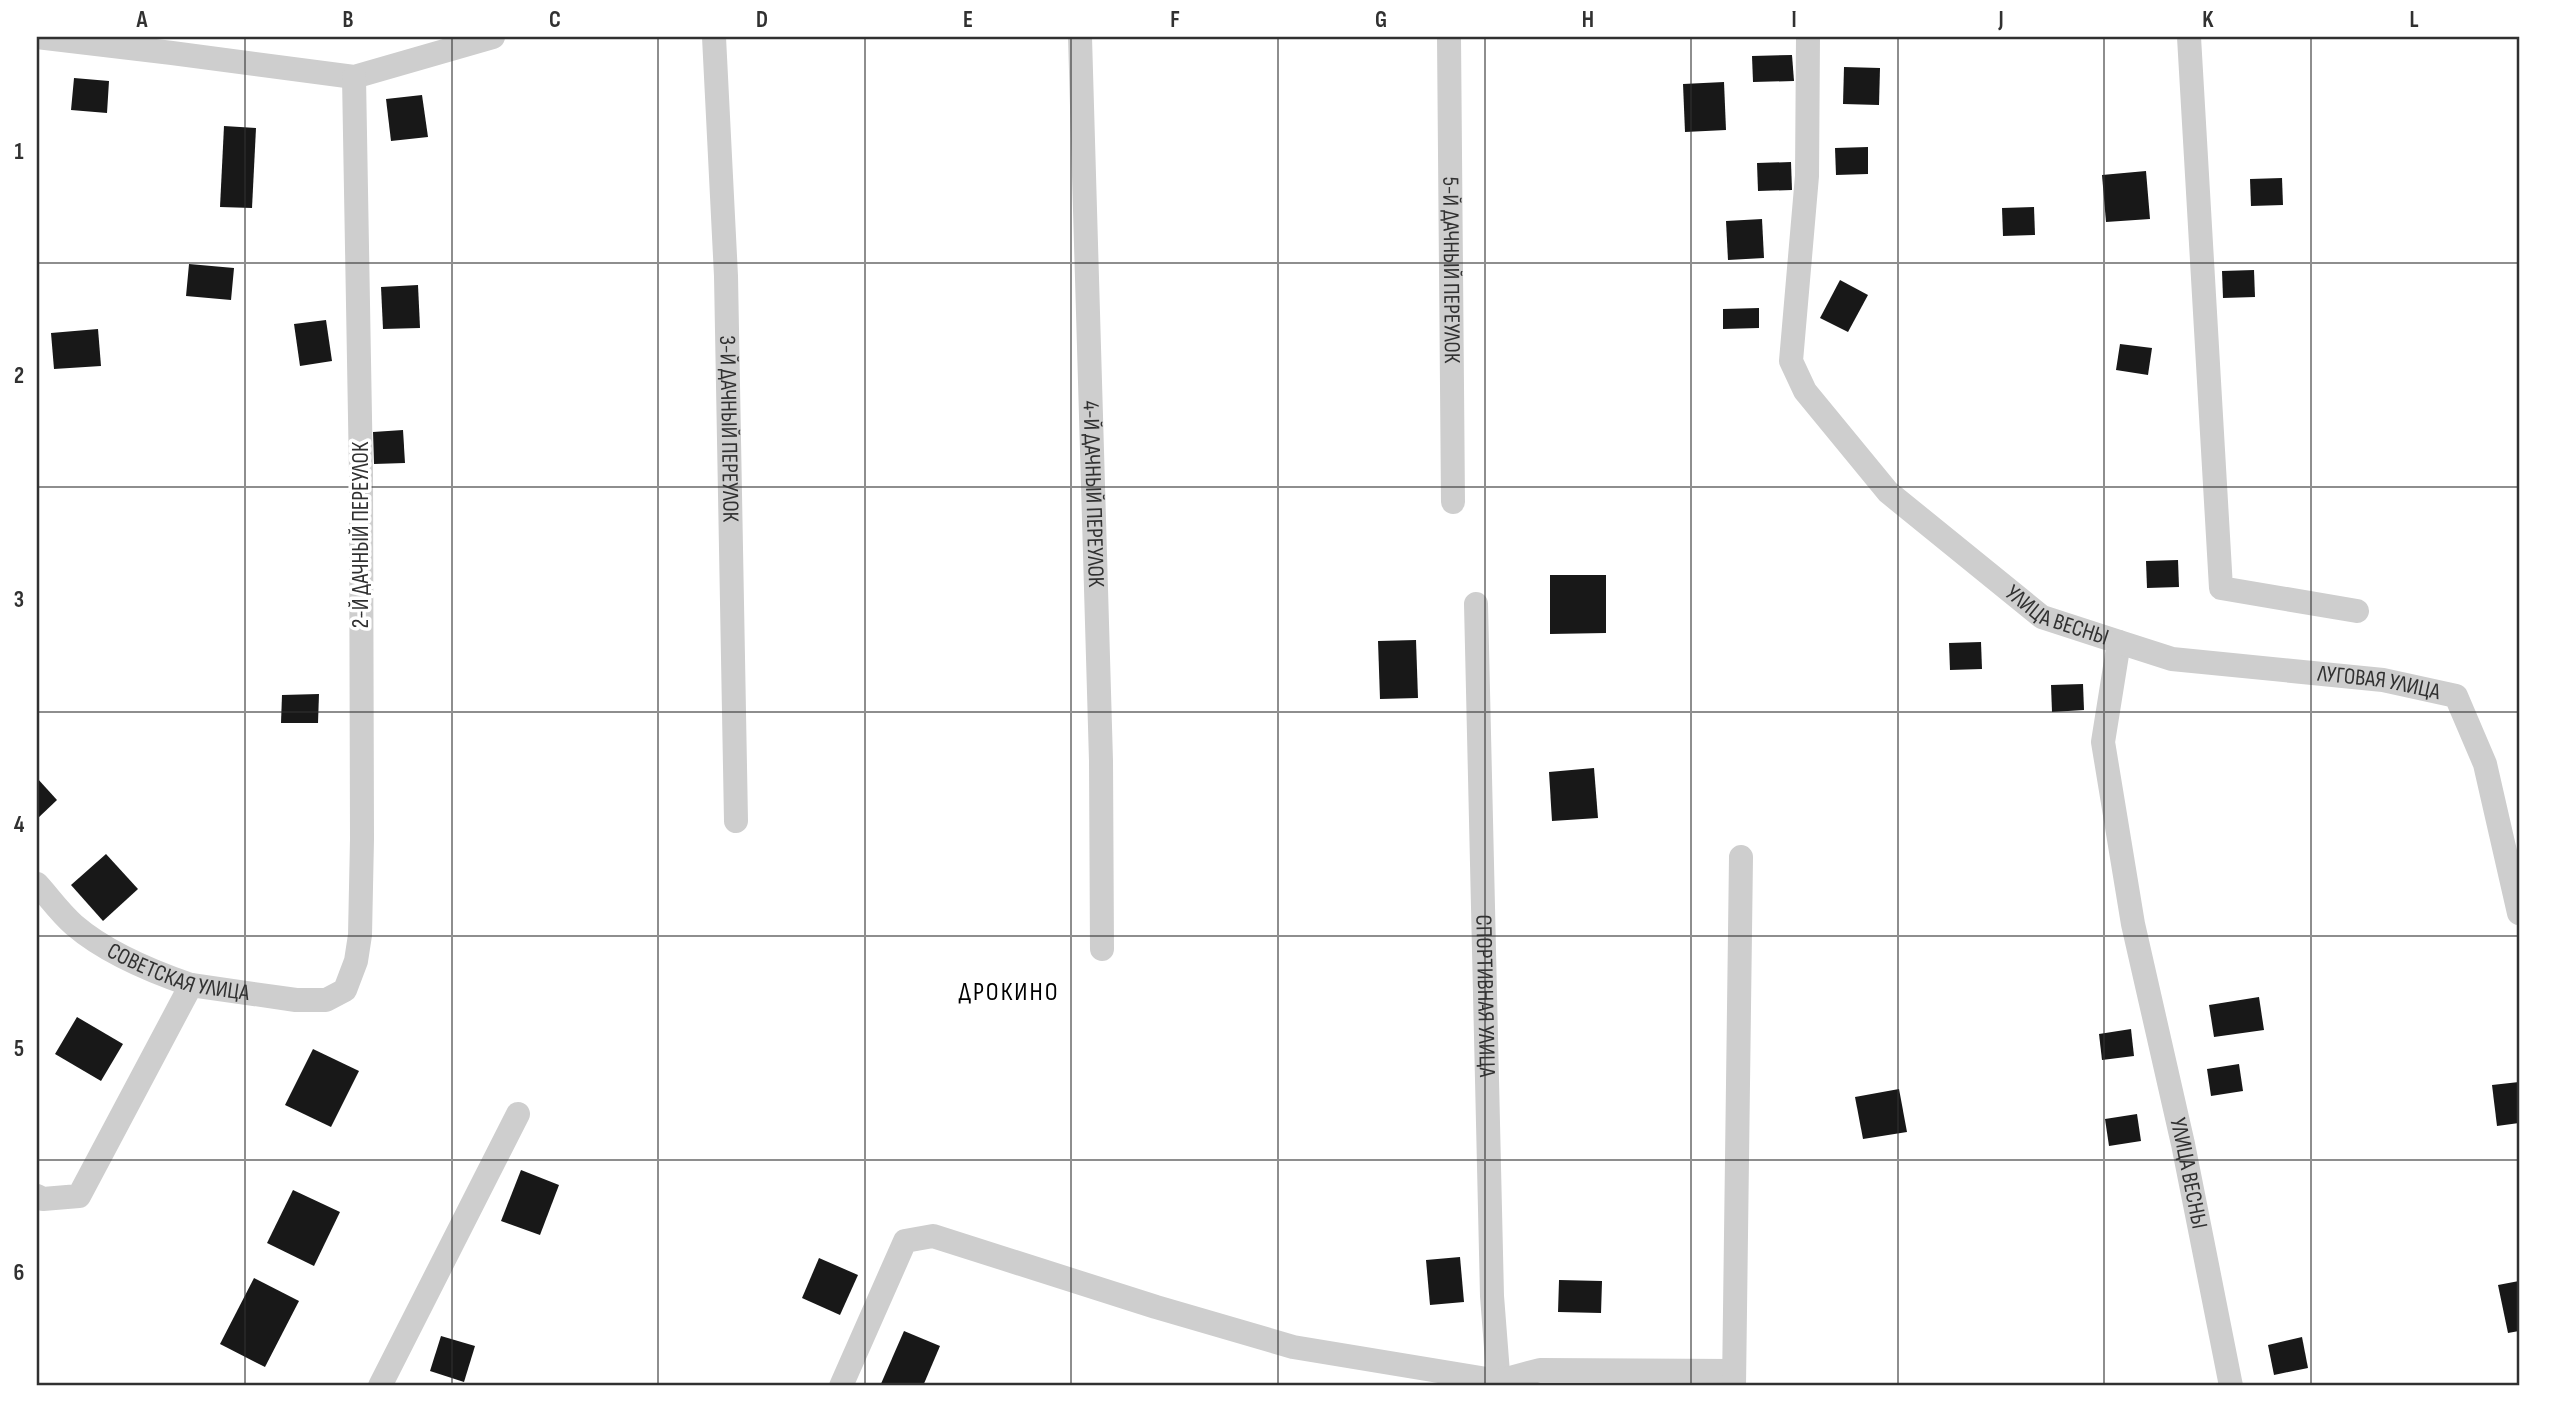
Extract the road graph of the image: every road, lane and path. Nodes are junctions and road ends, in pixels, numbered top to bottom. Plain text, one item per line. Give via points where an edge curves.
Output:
1 (37, 37) edge
2 (493, 37) edge
3 (714, 37) edge
4 (1080, 37) edge
5 (1449, 37) edge
6 (1808, 37) edge
7 (2189, 37) edge
8 (354, 77) junction
9 (1454, 502) dead end
10 (1476, 604) dead end
11 (2357, 611) dead end
12 (2119, 642) junction
13 (736, 821) dead end
14 (1741, 857) dead end
15 (37, 884) edge
16 (2519, 912) edge
17 (1102, 949) dead end
18 (191, 985) junction
19 (345, 990) joint
20 (518, 1114) dead end
21 (37, 1196) edge
22 (1734, 1379) edge
23 (1499, 1384) edge
24 (380, 1386) edge
25 (841, 1386) edge
26 (2231, 1386) edge

1 - 8 street
2 - 8 street
3 - 13 street, 3-Й ДАЧНЫЙ ПЕРЕУЛОК via 726,276
4 - 17 street, 4-Й ДАЧНЫЙ ПЕРЕУЛОК via 1101,761
5 - 9 street, 5-Й ДАЧНЫЙ ПЕРЕУЛОК
6 - 12 street, УЛИЦА ВЕСНЫ via 1807,176 1791,361 1805,391 1888,492 2042,617
7 - 11 street via 2221,588
8 - 19 street, 2-Й ДАЧНЫЙ ПЕРЕУЛОК via 362,839 360,935
10 - 23 street, СПОРТИВНАЯ УЛИЦА via 1492,1296
12 - 16 street, ЛУГОВАЯ УЛИЦА via 2172,659 2383,680 2456,696 2485,764
12 - 26 street, УЛИЦА ВЕСНЫ via 2103,742 2133,924
14 - 22 street
15 - 18 street, СОВЕТСКАЯ УЛИЦА via 73,924 104,946
18 - 19 street, СОВЕТСКАЯ УЛИЦА via 296,1000 326,1000
18 - 21 street via 79,1196
20 - 24 street
22 - 23 street via 1539,1370
23 - 25 street via 1293,1347 933,1236 905,1241

